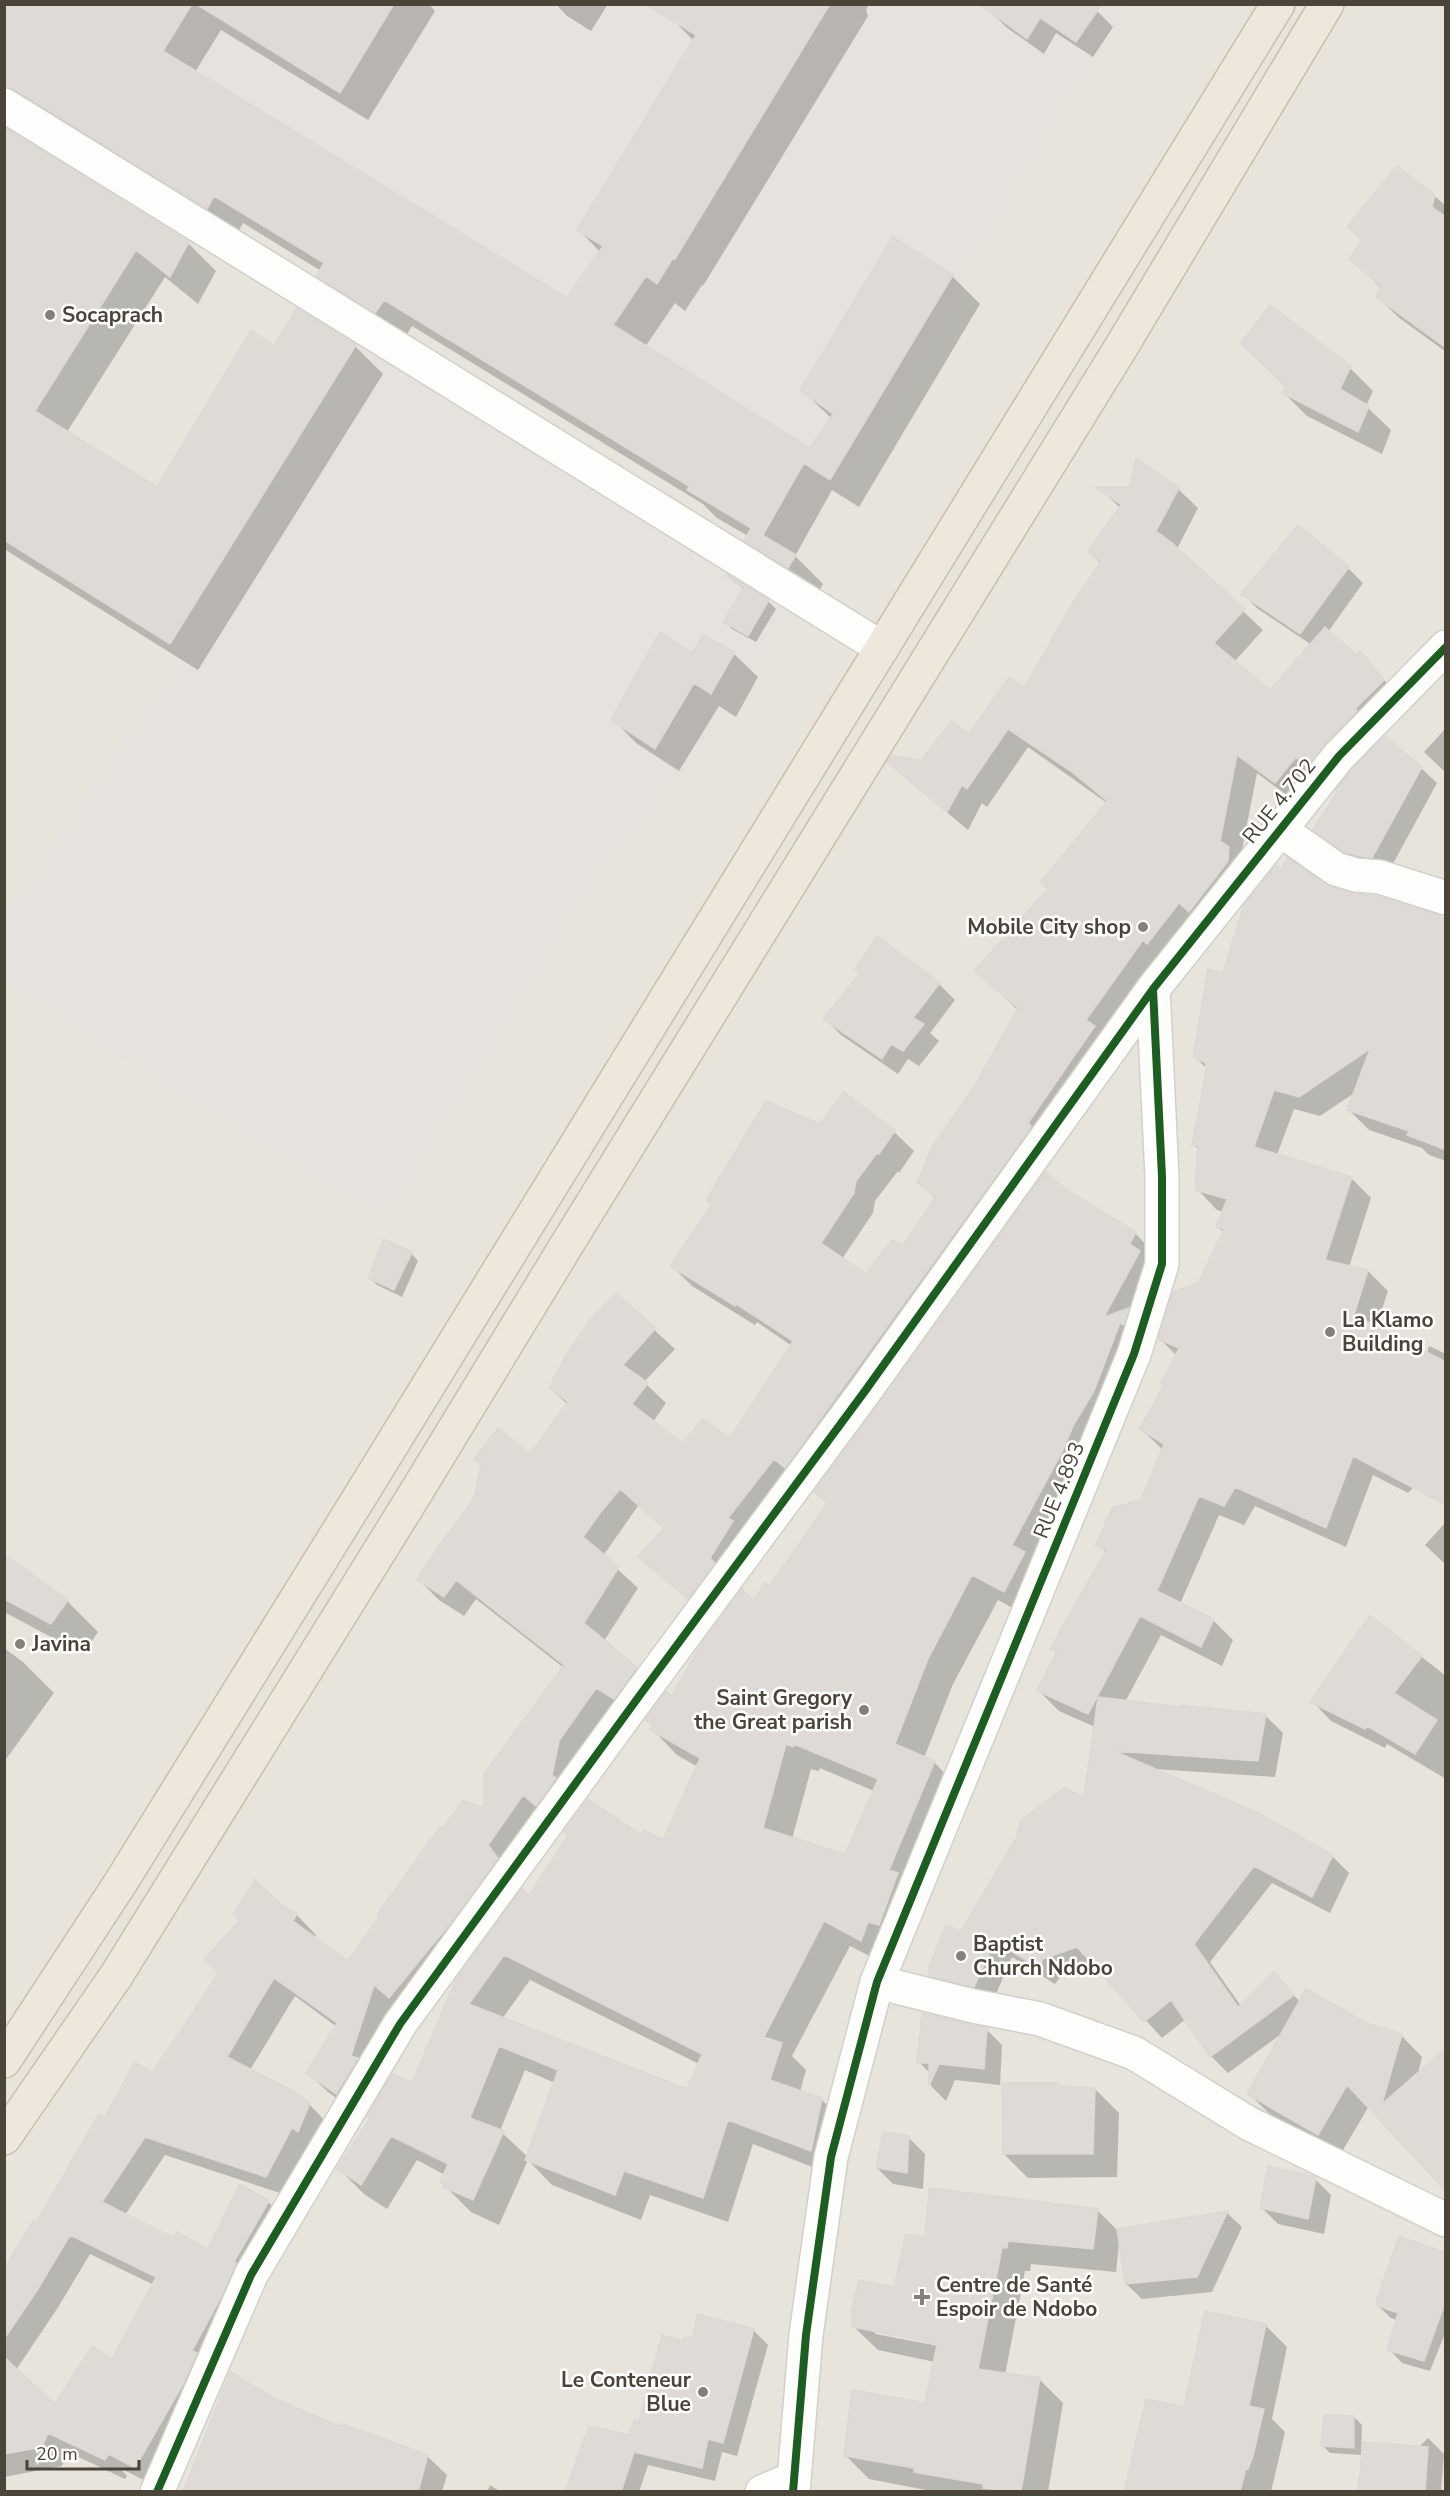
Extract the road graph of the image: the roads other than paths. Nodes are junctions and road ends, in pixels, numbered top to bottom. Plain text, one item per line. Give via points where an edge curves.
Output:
1 (1278, 4) edge
2 (1327, 4) edge
3 (4, 105) edge
4 (1446, 647) edge
5 (882, 648) junction
6 (1279, 829) junction
7 (1446, 898) edge
8 (1153, 988) junction
9 (530, 1221) junction
10 (566, 1246) junction
11 (877, 1982) junction
12 (4, 2061) edge
13 (4, 2138) edge
14 (1446, 2220) edge
15 (794, 2485) edge
16 (157, 2492) edge
17 (762, 2492) edge

1 - 5 highway
2 - 10 highway via 1120,349
3 - 5 street
4 - 6 street, RUE 4.702 via 1339,756
5 - 9 highway
6 - 7 street via 1336,869
6 - 8 street, RUE 4.702
8 - 11 street, RUE 4.893 via 1162,1264 1134,1354
8 - 16 street, RUE 4.702 via 865,1391 400,2024 251,2275
9 - 10 highway
9 - 12 highway via 121,1882
10 - 13 highway via 116,1976
11 - 14 street via 1040,2019 1134,2053 1248,2123
11 - 15 street, RUE 4.893 via 831,2157 806,2335
15 - 17 street

